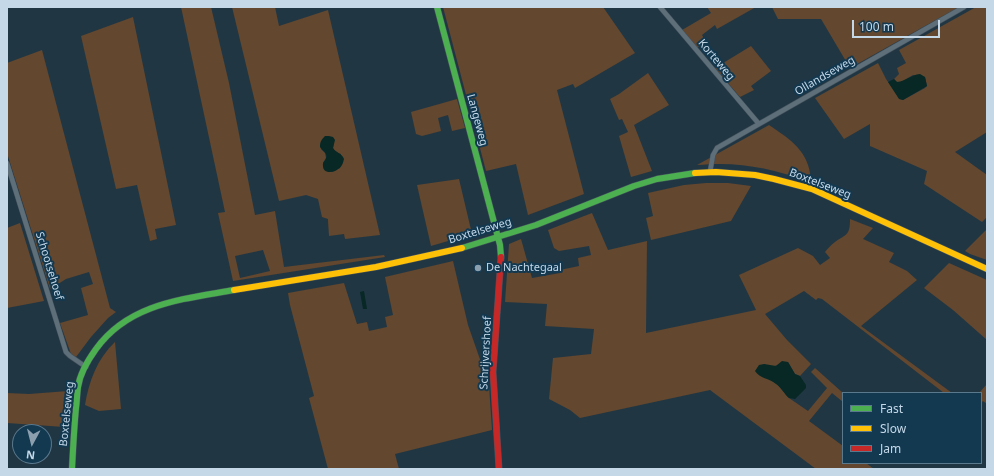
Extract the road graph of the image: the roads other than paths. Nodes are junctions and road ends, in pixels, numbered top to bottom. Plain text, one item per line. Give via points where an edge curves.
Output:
1 (437, 7) edge
2 (660, 7) edge
3 (964, 7) edge
4 (759, 124) junction
5 (7, 163) edge
6 (710, 172) junction
7 (498, 237) junction
8 (987, 268) edge
9 (86, 367) junction
10 (72, 469) edge
11 (499, 469) edge

1 - 7 main road, Langeweg
2 - 4 street, Korteweg
3 - 4 street, Ollandseweg
4 - 6 street, Ollandseweg via 717,148
5 - 9 street, Schootsehoef via 66,352
6 - 7 main road, Boxtelseweg via 657,179
6 - 8 main road, Boxtelseweg via 755,175 812,189
7 - 9 main road, Boxtelseweg via 443,253 377,267 165,302 131,316 118,325 95,350
7 - 11 main road, Schrijvershoef via 501,259 493,372
9 - 10 main road, Boxtelseweg via 78,387

